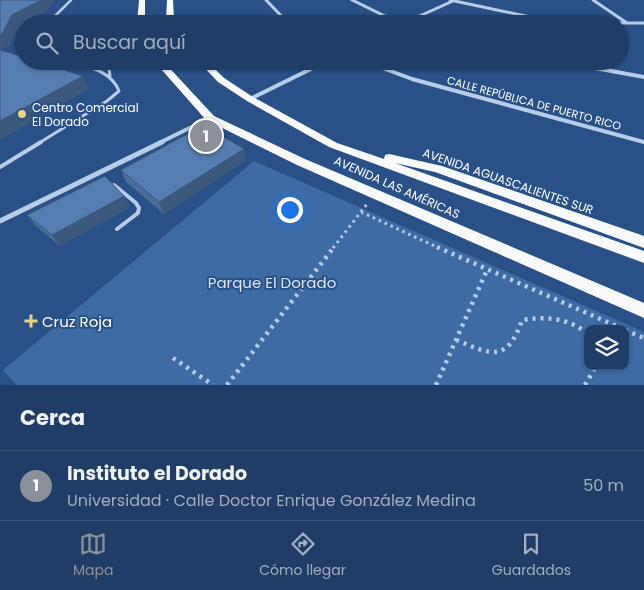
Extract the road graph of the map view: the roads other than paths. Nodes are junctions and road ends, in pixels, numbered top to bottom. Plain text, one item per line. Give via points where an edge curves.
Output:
1 (71, 0) edge
2 (142, 0) edge
3 (170, 0) edge
4 (266, 0) edge
5 (352, 0) edge
6 (453, 0) edge
7 (593, 0) edge
8 (55, 15) edge
9 (141, 15) edge
10 (170, 15) edge
11 (280, 15) edge
12 (383, 15) edge
13 (421, 15) edge
14 (522, 15) edge
15 (616, 15) edge
16 (629, 23) edge
17 (644, 23) edge
18 (93, 70) edge
19 (109, 70) edge
20 (166, 70) edge
21 (211, 70) edge
22 (309, 70) edge
23 (388, 70) edge
24 (606, 70) edge
25 (110, 76) junction
26 (644, 77) edge
27 (250, 99) junction
28 (210, 118) junction
29 (644, 142) edge
30 (333, 145) junction
31 (0, 167) edge
32 (98, 173) junction
33 (0, 221) edge
34 (117, 229) dead end
35 (644, 242) edge
36 (644, 257) edge
37 (644, 311) edge

1 - 8 lane
2 - 9 main road
3 - 10 main road
4 - 11 street
5 - 12 street
6 - 13 street
6 - 14 street
7 - 15 street
16 - 17 street
18 - 25 lane
19 - 25 lane
20 - 28 main road, AVENIDA LAS AMÉRICAS
21 - 27 main road, AVENIDA LAS AMÉRICAS
22 - 27 street
23 - 29 street, CALLE REPÚBLICA DE PUERTO RICO
24 - 26 street
25 - 31 lane via 118,83 119,91 107,101
27 - 30 main road, AVENIDA LAS AMÉRICAS
28 - 32 street
28 - 37 main road, AVENIDA LAS AMÉRICAS via 301,162
30 - 35 main road, AVENIDA AGUASCALIENTES SUR via 438,169
30 - 36 main road, AVENIDA LAS AMÉRICAS
32 - 33 street
32 - 34 lane via 138,205 138,213

